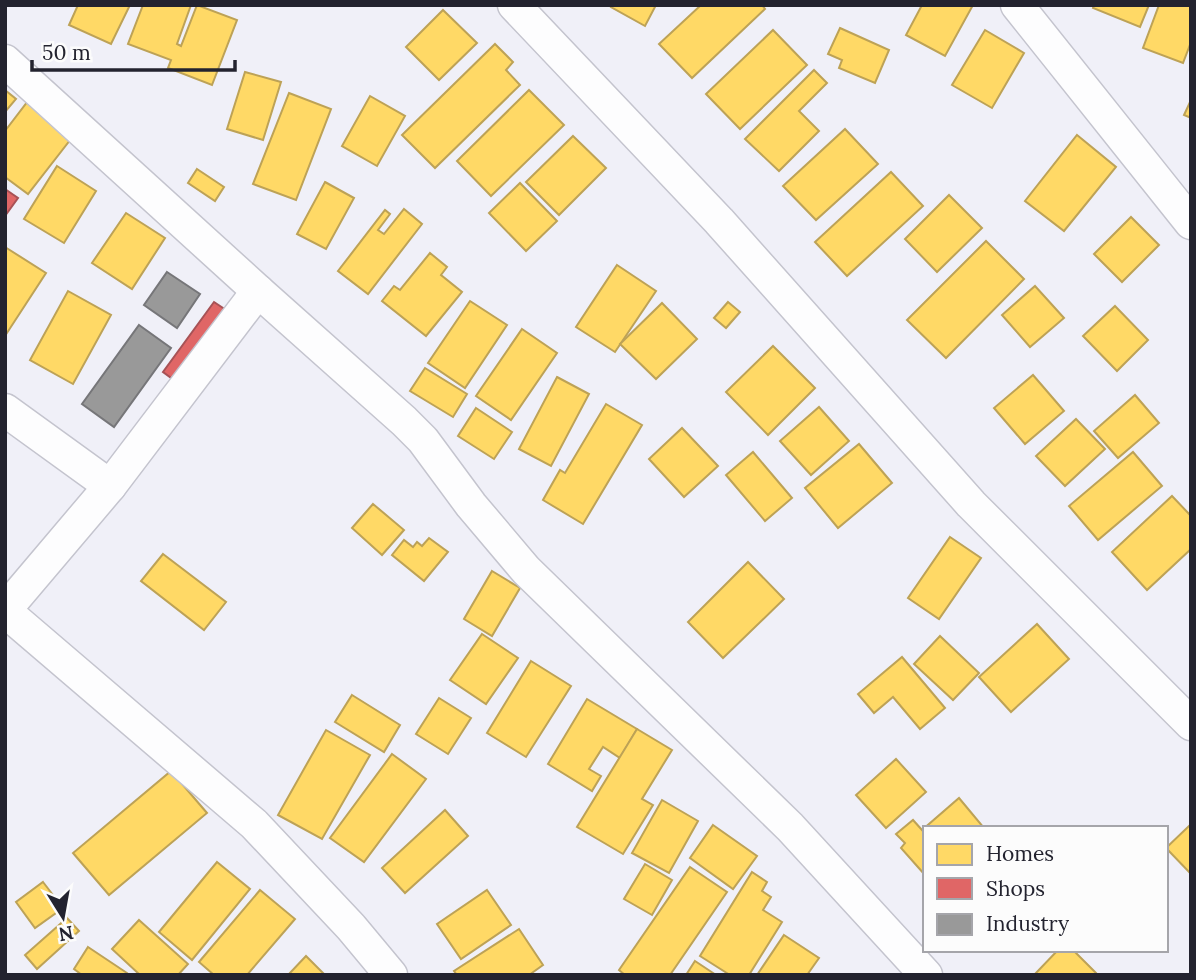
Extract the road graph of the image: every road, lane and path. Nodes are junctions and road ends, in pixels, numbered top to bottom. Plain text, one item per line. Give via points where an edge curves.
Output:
1 (514, 5) edge
2 (1017, 5) edge
3 (5, 61) edge
4 (1191, 223) edge
5 (258, 291) junction
6 (5, 411) edge
7 (110, 486) junction
8 (5, 610) edge
9 (1191, 724) edge
10 (391, 975) edge
11 (926, 975) edge

1 - 9 street via 719,221 971,504
2 - 4 street
3 - 5 street
5 - 7 street
5 - 11 street via 423,440 526,570 790,827
6 - 7 street
7 - 8 street
8 - 10 street via 254,824

